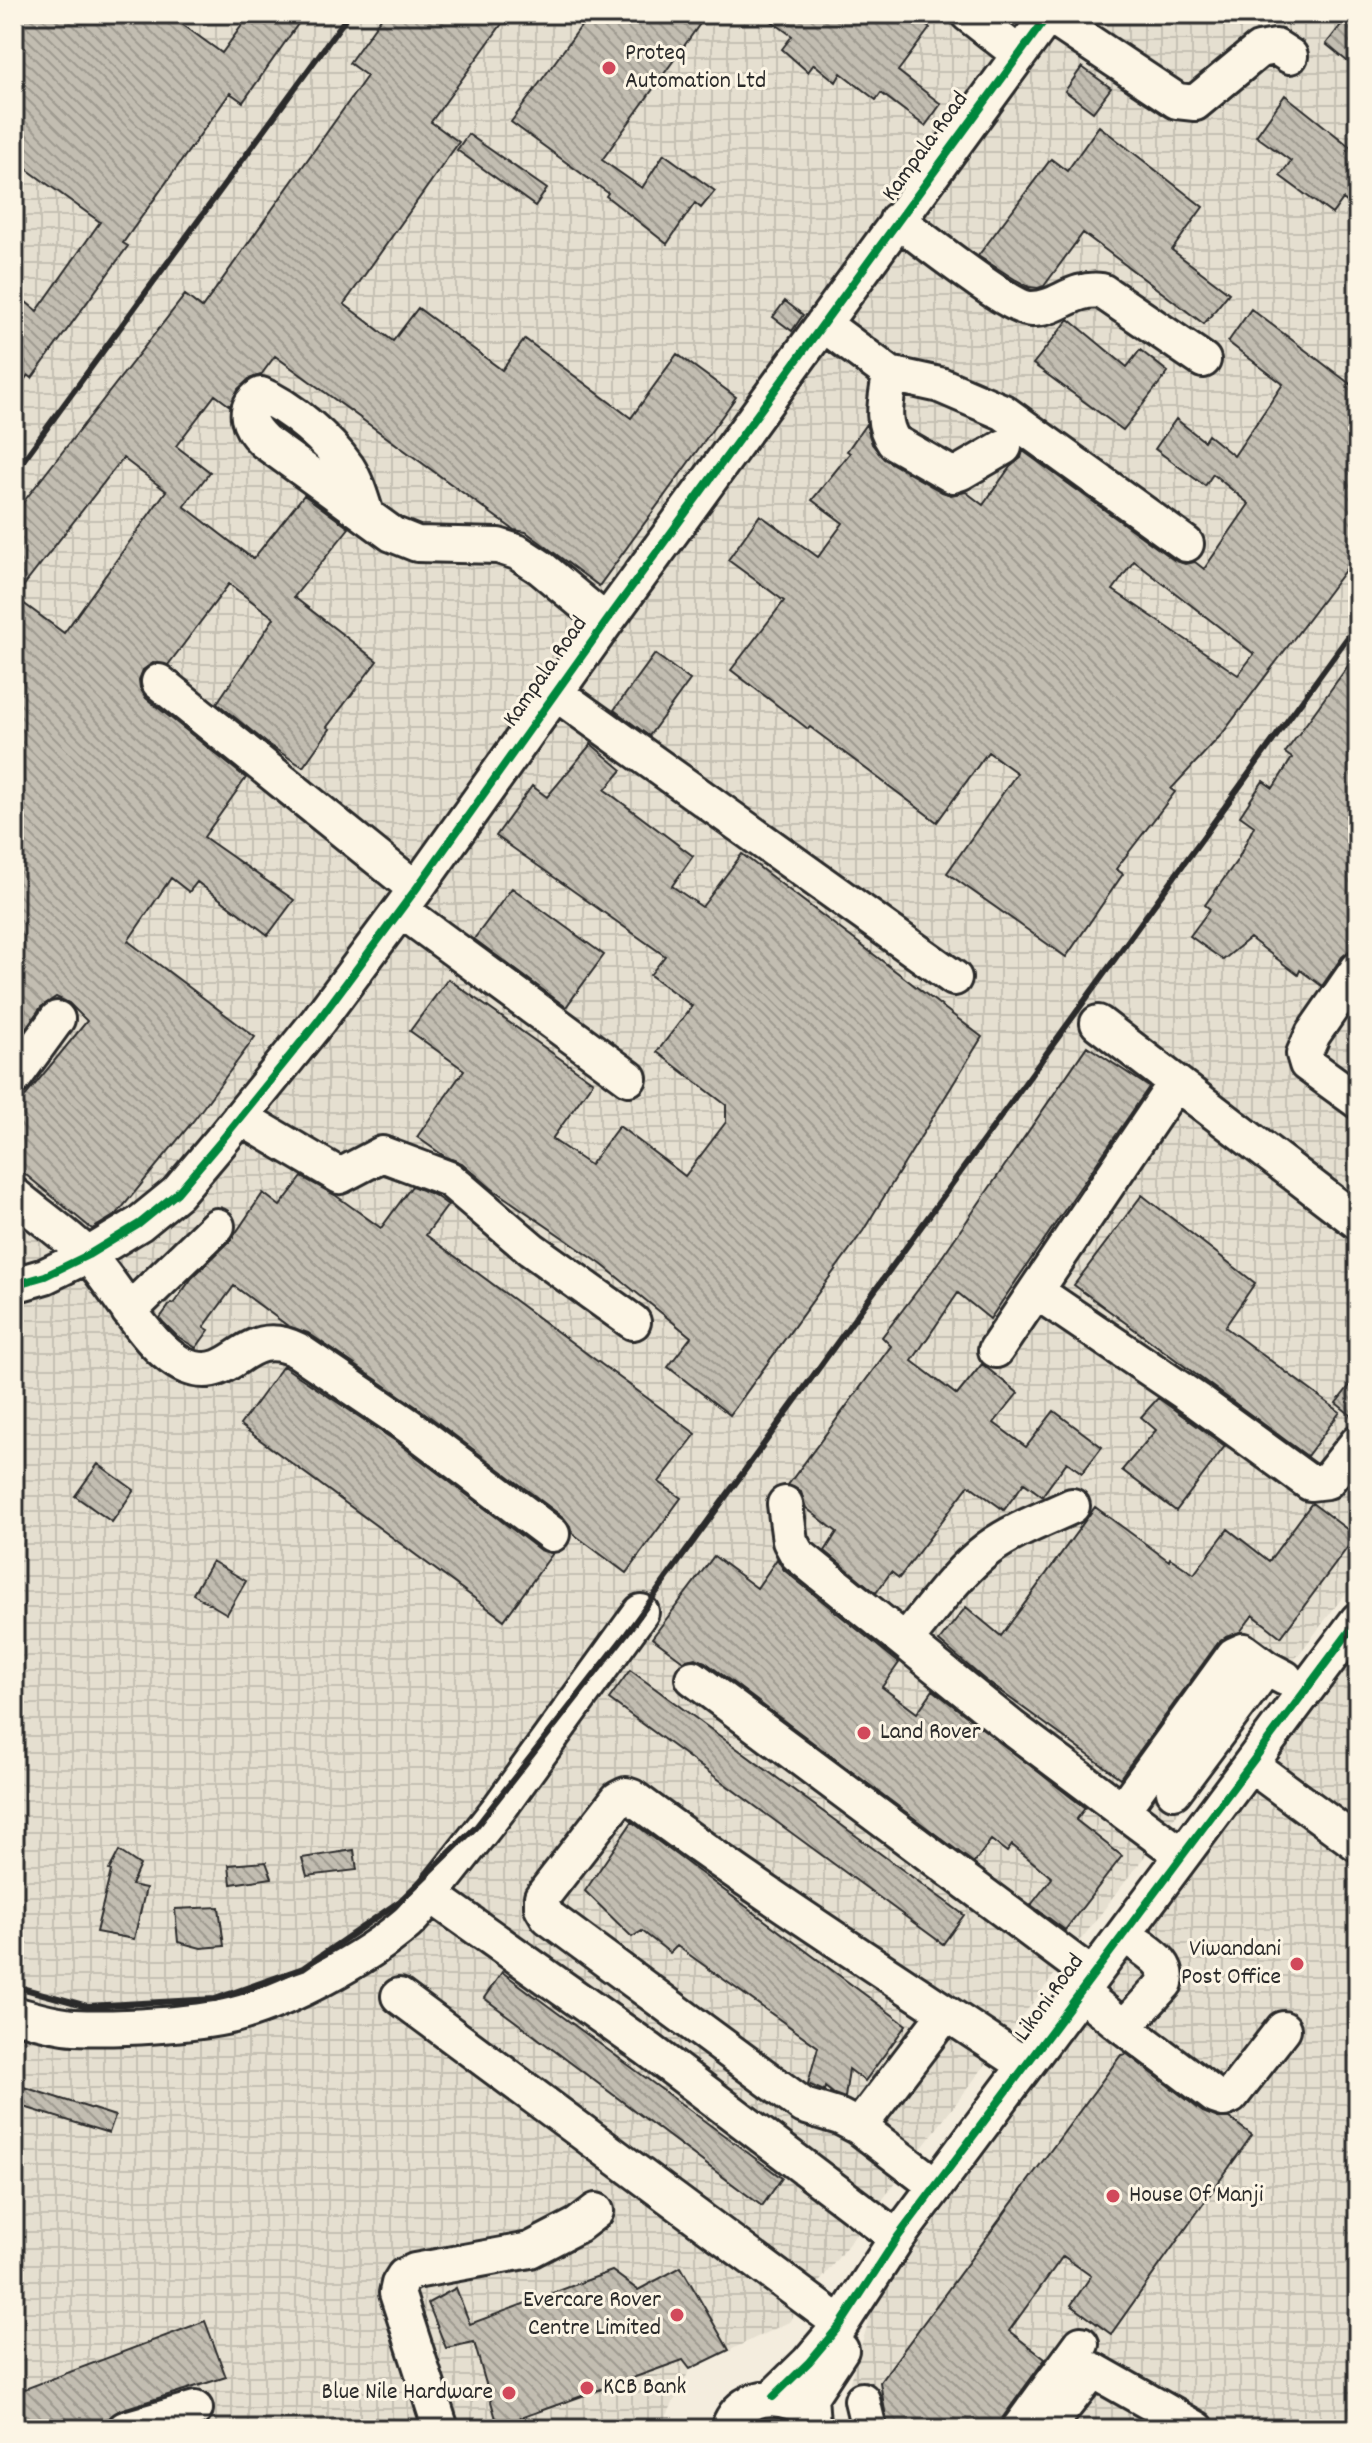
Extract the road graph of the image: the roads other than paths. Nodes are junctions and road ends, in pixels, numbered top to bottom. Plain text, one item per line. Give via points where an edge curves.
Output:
1 (968, 14) edge
2 (1049, 15) edge
3 (1019, 54) junction
4 (1290, 56) dead end
5 (897, 220) junction
6 (823, 324) junction
7 (1203, 360) dead end
8 (890, 374) junction
9 (1004, 447) dead end
10 (366, 514) dead end
11 (1186, 544) dead end
12 (606, 622) junction
13 (159, 682) dead end
14 (557, 694) junction
15 (408, 899) junction
16 (1358, 969) edge
17 (954, 978) dead end
18 (57, 1019) dead end
19 (1098, 1023) dead end
20 (14, 1078) edge
21 (629, 1078) dead end
22 (1175, 1084) junction
23 (1358, 1101) edge
24 (240, 1117) junction
25 (14, 1195) edge
26 (1358, 1222) edge
27 (217, 1226) dead end
28 (88, 1255) junction
29 (14, 1285) edge
30 (1037, 1292) junction
31 (129, 1311) junction
32 (633, 1322) dead end
33 (996, 1350) dead end
34 (1358, 1442) edge
35 (785, 1504) dead end
36 (1072, 1506) dead end
37 (552, 1534) dead end
38 (641, 1612) dead end
39 (1358, 1620) edge
40 (1358, 1638) edge
41 (905, 1641) junction
42 (1266, 1668) junction
43 (693, 1678) dead end
44 (1306, 1690) junction
45 (1259, 1771) junction
46 (1174, 1791) dead end
47 (1122, 1810) junction
48 (1353, 1829) edge
49 (1182, 1855) junction
50 (431, 1895) junction
51 (1135, 1942) junction
52 (1091, 1988) junction
53 (399, 1996) dead end
54 (14, 2014) edge
55 (945, 2014) junction
56 (1121, 2025) junction
57 (1283, 2029) dead end
58 (1025, 2065) junction
59 (859, 2127) junction
60 (936, 2186) junction
61 (596, 2211) dead end
62 (897, 2238) junction
63 (841, 2324) junction
64 (1081, 2344) dead end
65 (773, 2397) junction
66 (195, 2409) dead end
67 (813, 2426) edge
68 (125, 2429) edge
69 (441, 2429) edge
70 (728, 2429) edge
71 (1019, 2429) edge
72 (1046, 2429) edge
73 (1197, 2429) edge

1 - 3 street
2 - 3 street, Kampala Road
2 - 4 street via 1177,101 1195,103 1259,50 1276,47
3 - 5 street, Kampala Road
5 - 6 street, Kampala Road
5 - 7 street via 1027,310 1042,309 1085,288 1102,291
6 - 8 street
6 - 12 street, Kampala Road
8 - 9 street via 884,420 894,442 952,475
8 - 11 street via 940,385 1003,412
10 - 12 street via 392,534 417,544 498,546 517,552
12 - 14 street, Kampala Road
13 - 15 street
14 - 15 street, Kampala Road
14 - 17 street
15 - 21 street
15 - 24 street, Kampala Road
16 - 23 street via 1304,1054 1307,1064
18 - 20 street
19 - 22 street
22 - 26 street
22 - 30 street
24 - 28 street, Kampala Road via 177,1193
24 - 32 street via 340,1176 382,1154 449,1179 531,1249
25 - 28 street
27 - 31 street
28 - 29 street, Kampala Road
28 - 31 street
30 - 33 street
30 - 34 street via 1310,1483 1327,1481
31 - 37 street via 179,1363 197,1370 224,1365 272,1341 282,1342 409,1426
35 - 41 street via 797,1554
36 - 41 street via 986,1551
38 - 50 street
39 - 44 street, Likoni Road
40 - 45 street, Likoni Road
41 - 47 street
42 - 44 street
42 - 46 street
42 - 47 street via 1243,1651 1234,1655
43 - 52 street
44 - 49 street, Likoni Road
45 - 48 street
45 - 51 street, Likoni Road
47 - 49 street
49 - 52 street, Likoni Road
50 - 54 street via 409,1921 348,1962 265,2005 231,2015 72,2027
50 - 62 street via 648,2049
51 - 52 street, Likoni Road
51 - 56 street via 1165,1966 1167,1975 1135,2019
52 - 56 street
52 - 58 street, Likoni Road
52 - 67 street, Likoni Road via 810,2397
53 - 63 street
55 - 58 street
55 - 59 street
55 - 59 street via 626,1795 542,1897 548,1917 804,2106
56 - 57 street via 1224,2099
58 - 60 street, Likoni Road
59 - 60 street
60 - 62 street, Likoni Road
61 - 69 street via 530,2250 404,2276 397,2293
62 - 63 street, Likoni Road
63 - 65 street, Likoni Road
64 - 71 street
65 - 67 street via 801,2407
65 - 70 street via 749,2403
66 - 68 street
72 - 73 street via 1093,2370

